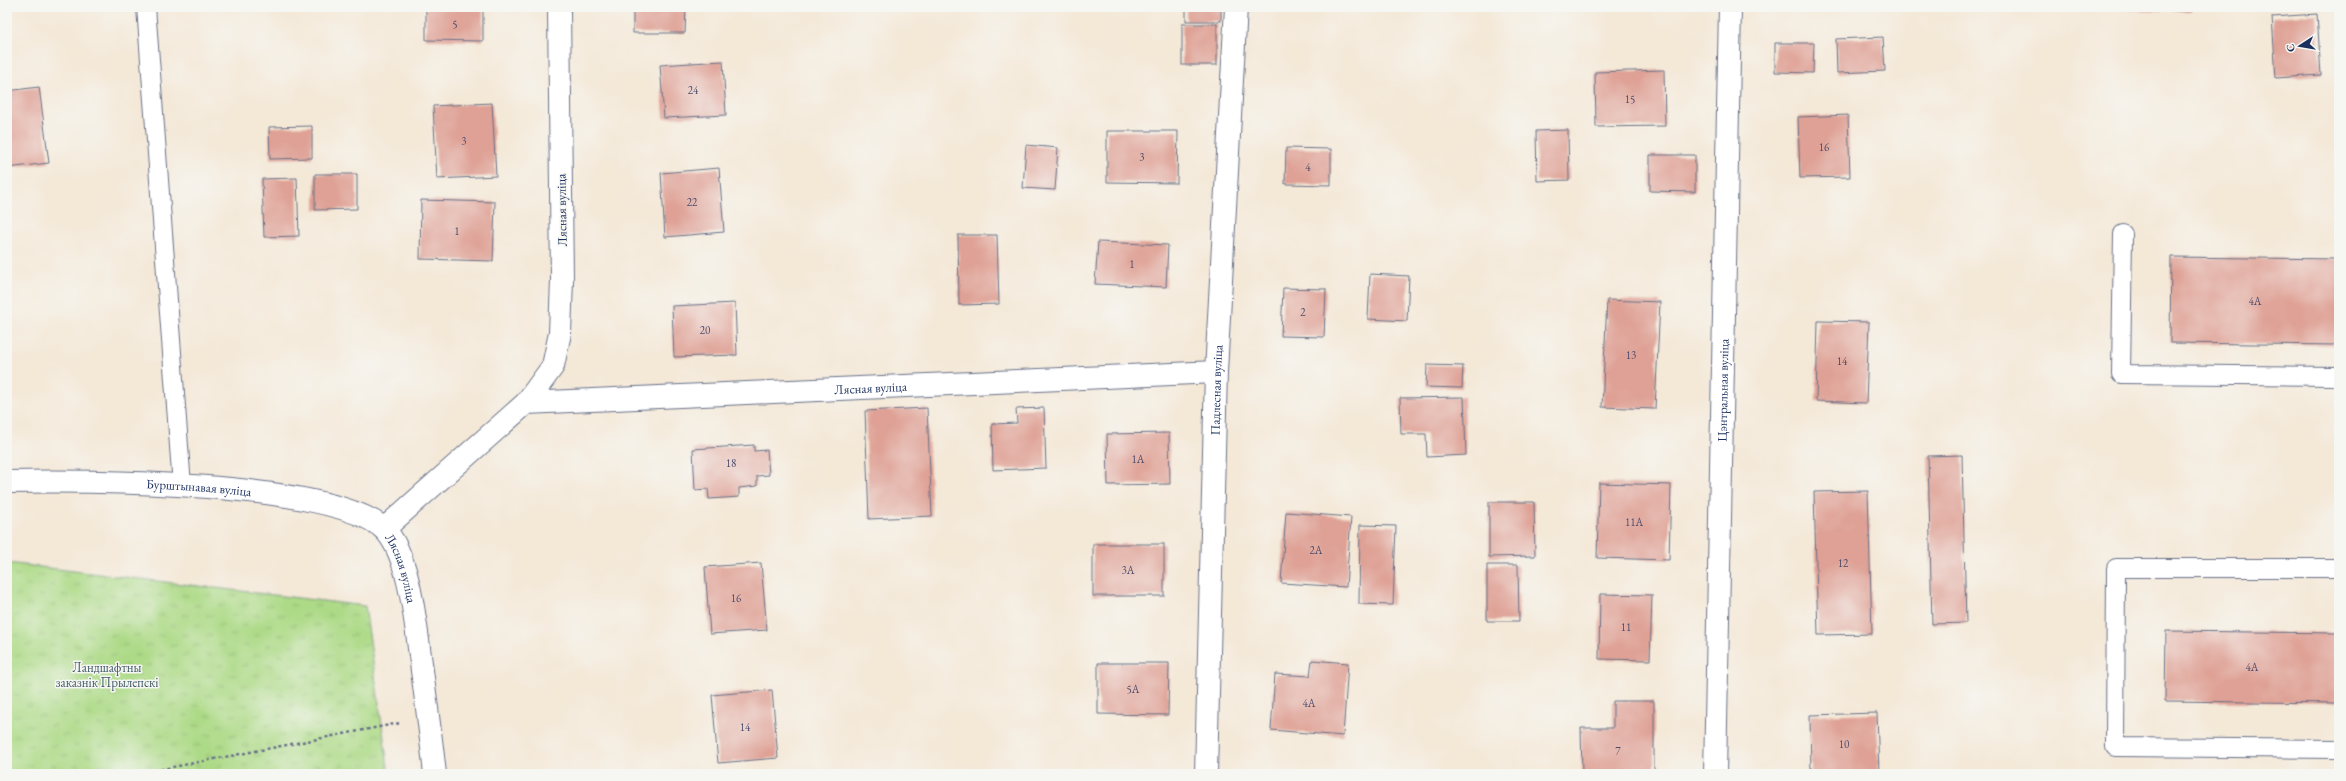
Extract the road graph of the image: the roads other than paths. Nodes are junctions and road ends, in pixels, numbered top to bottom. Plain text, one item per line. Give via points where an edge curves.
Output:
1 (146, 7) edge
2 (559, 7) edge
3 (1236, 7) edge
4 (1730, 7) edge
5 (2124, 234) dead end
6 (1216, 372) junction
7 (2339, 376) edge
8 (526, 403) junction
9 (7, 482) edge
10 (182, 486) junction
11 (384, 529) junction
12 (2339, 568) edge
13 (2339, 749) edge
14 (435, 774) edge
15 (1206, 774) edge
16 (1715, 774) edge

1 - 10 lane
2 - 8 street, Лясная вуліца via 562,280 560,333 553,366
3 - 6 street, Падлесная вуліца
4 - 16 street, Цэнтральная вуліца
5 - 7 lane via 2121,374
6 - 8 street, Лясная вуліца
6 - 15 street, Падлесная вуліца
8 - 11 street, Лясная вуліца
9 - 10 street, Бурштынавая вуліца via 58,481
10 - 11 street, Бурштынавая вуліца via 291,497 331,505 359,514
11 - 14 street, Лясная вуліца via 399,553 410,585
12 - 13 lane via 2116,568 2115,747

